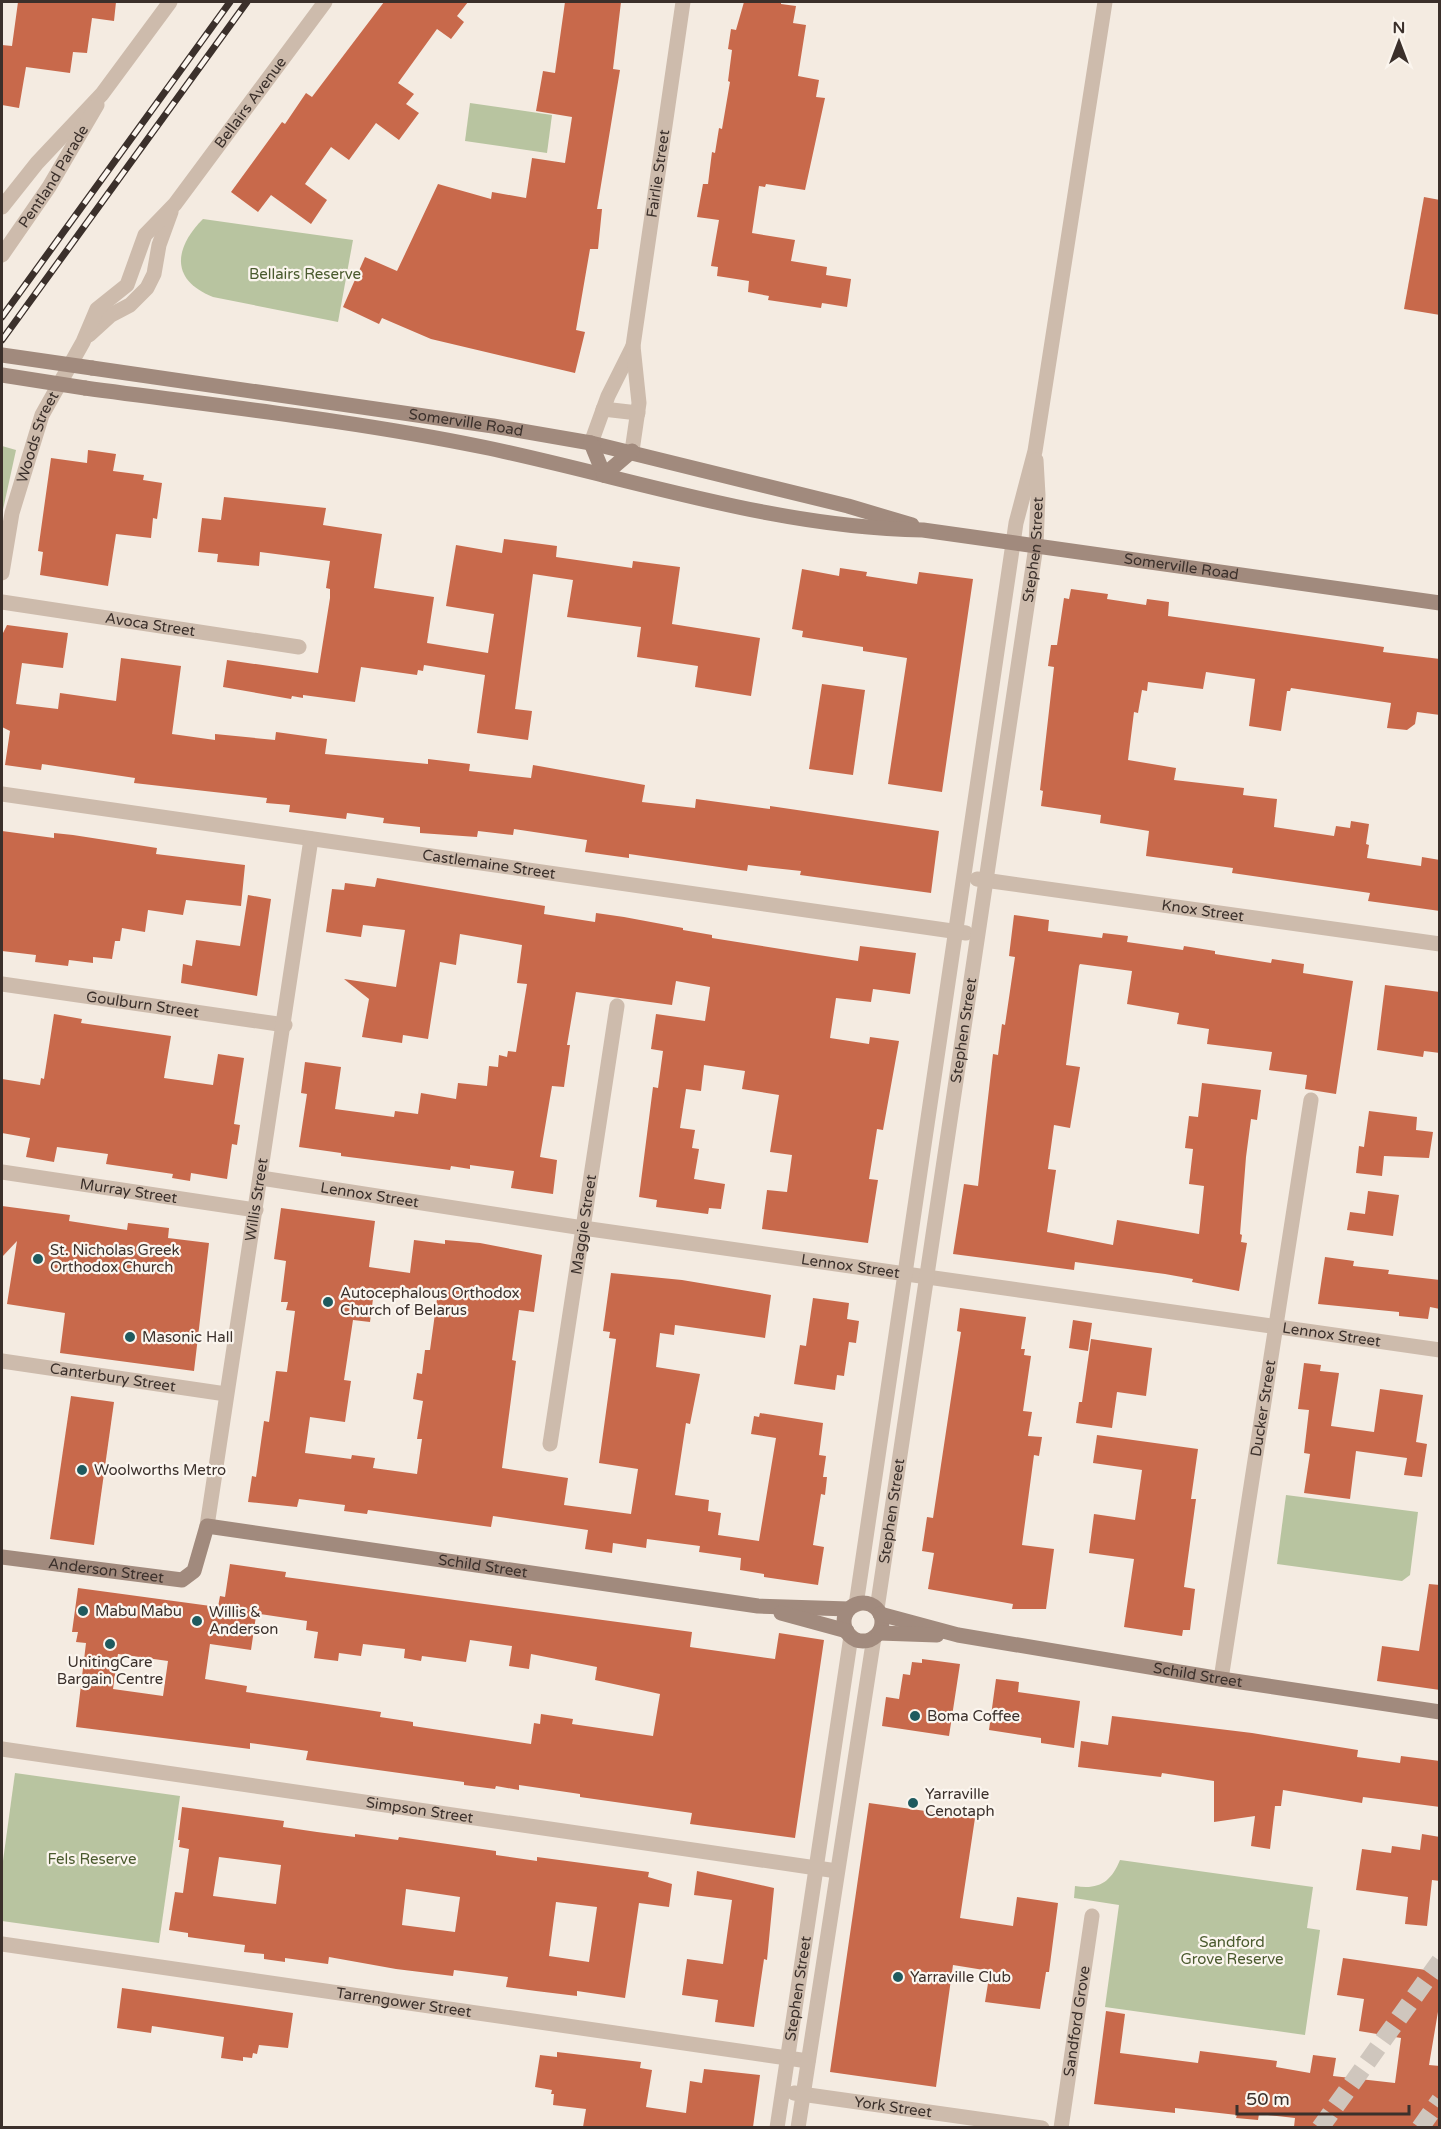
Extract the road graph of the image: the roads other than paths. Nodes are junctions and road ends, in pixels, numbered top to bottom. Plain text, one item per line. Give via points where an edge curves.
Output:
1 (170, 2) edge
2 (325, 2) edge
3 (683, 2) edge
4 (1105, 2) edge
5 (102, 94) junction
6 (175, 204) junction
7 (2, 207) edge
8 (2, 255) edge
9 (127, 285) junction
10 (142, 294) junction
11 (83, 342) junction
12 (633, 346) junction
13 (2, 355) edge
14 (2, 375) edge
15 (603, 409) junction
16 (638, 413) junction
17 (591, 443) junction
18 (632, 451) junction
19 (1035, 451) junction
20 (604, 475) junction
21 (923, 530) junction
22 (1014, 543) junction
23 (1036, 546) junction
24 (2, 573) edge
25 (2, 602) edge
26 (1440, 603) edge
27 (299, 647) dead end
28 (2, 794) edge
29 (311, 839) junction
30 (965, 877) junction
31 (985, 880) junction
32 (957, 932) junction
33 (977, 935) junction
34 (1440, 944) edge
35 (2, 984) edge
36 (617, 1006) dead end
37 (285, 1025) junction
38 (1311, 1100) dead end
39 (2, 1172) edge
40 (261, 1178) junction
41 (256, 1210) junction
42 (583, 1228) junction
43 (905, 1273) junction
44 (926, 1276) junction
45 (1275, 1327) junction
46 (1440, 1350) edge
47 (2, 1361) edge
48 (226, 1394) junction
49 (550, 1444) dead end
50 (207, 1526) junction
51 (2, 1557) edge
52 (198, 1560) joint
53 (758, 1606) junction
54 (853, 1607) junction
55 (879, 1612) junction
56 (849, 1633) junction
57 (876, 1635) junction
58 (958, 1635) junction
59 (1221, 1679) junction
60 (1440, 1712) edge
61 (2, 1749) edge
62 (817, 1868) junction
63 (837, 1871) junction
64 (1092, 1916) dead end
65 (2, 1944) edge
66 (788, 2058) junction
67 (808, 2061) junction
68 (782, 2091) junction
69 (803, 2094) junction
70 (777, 2127) edge
71 (798, 2127) edge
72 (1042, 2127) edge
73 (1062, 2127) edge

1 - 5 street, Pentland Parade
2 - 6 street, Bellairs Avenue
3 - 12 street, Fairlie Street
4 - 19 street, Stephen Street
5 - 7 street, Pentland Parade via 36,163
5 - 8 street, Pentland Parade via 83,133
6 - 9 street, Bellairs Avenue via 145,235
6 - 10 street, Bellairs Avenue via 161,240 154,274
9 - 10 street
9 - 11 street, Woods Street via 100,305
10 - 11 street, Woods Street via 111,315
11 - 24 street, Woods Street via 33,439 12,513
12 - 15 street, Fairlie Street
12 - 16 street, Fairlie Street
13 - 17 main road, Somerville Road, bridge
14 - 20 main road, Somerville Road, bridge via 414,435
15 - 16 street
15 - 17 street, Fairlie Street
16 - 18 street, Fairlie Street
17 - 18 main road, Somerville Road
17 - 20 main road
18 - 20 main road
18 - 21 main road, Somerville Road via 848,506
19 - 22 street, Stephen Street
19 - 23 street, Stephen Street
20 - 21 main road, Somerville Road via 822,521
21 - 22 main road, Somerville Road
22 - 23 main road, Somerville Road
22 - 30 street, Stephen Street
23 - 26 main road, Somerville Road
23 - 31 street, Stephen Street
25 - 27 street, Avoca Street
28 - 29 street, Castlemaine Street
29 - 32 street, Castlemaine Street
29 - 37 street, Willis Street
30 - 31 street, Knox Street
30 - 32 street, Stephen Street
31 - 33 street, Stephen Street
31 - 34 street, Knox Street
32 - 33 street, Castlemaine Street
32 - 43 street, Stephen Street
33 - 44 street, Stephen Street
35 - 37 street, Goulburn Street
36 - 42 street, Maggie Street
37 - 40 street, Willis Street
38 - 45 street, Ducker Street
39 - 41 street, Murray Street
40 - 41 street, Willis Street
40 - 42 street, Lennox Street
41 - 48 street, Willis Street
42 - 43 street, Lennox Street
42 - 49 street, Maggie Street
43 - 44 street, Lennox Street
43 - 54 street, Stephen Street
44 - 45 street, Lennox Street
44 - 55 street, Stephen Street
45 - 46 street, Lennox Street
45 - 59 street, Ducker Street
47 - 48 street, Canterbury Street
48 - 50 street, Willis Street
50 - 52 main road, Willis Street
50 - 53 main road, Schild Street
51 - 52 main road, Anderson Street via 172,1581 189,1577
53 - 54 main road, Schild Street
53 - 56 main road, Schild Street
54 - 55 main road via 867,1604
54 - 56 main road via 844,1620
55 - 57 main road via 881,1627
55 - 58 main road, Schild Street
56 - 57 main road via 862,1640
56 - 62 street, Stephen Street
57 - 58 main road, Schild Street
57 - 63 street, Stephen Street
58 - 59 main road, Schild Street
59 - 60 main road, Schild Street
61 - 62 street, Simpson Street
62 - 63 street, Simpson Street
62 - 66 street, Stephen Street
63 - 67 street, Stephen Street
64 - 73 street, Sandford Grove
65 - 66 street, Tarrengower Street
66 - 67 street, Tarrengower Street
66 - 68 street, Stephen Street
67 - 69 street, Stephen Street
68 - 69 street, York Street
68 - 70 street, Stephen Street
69 - 71 street, Stephen Street
69 - 72 street, York Street

